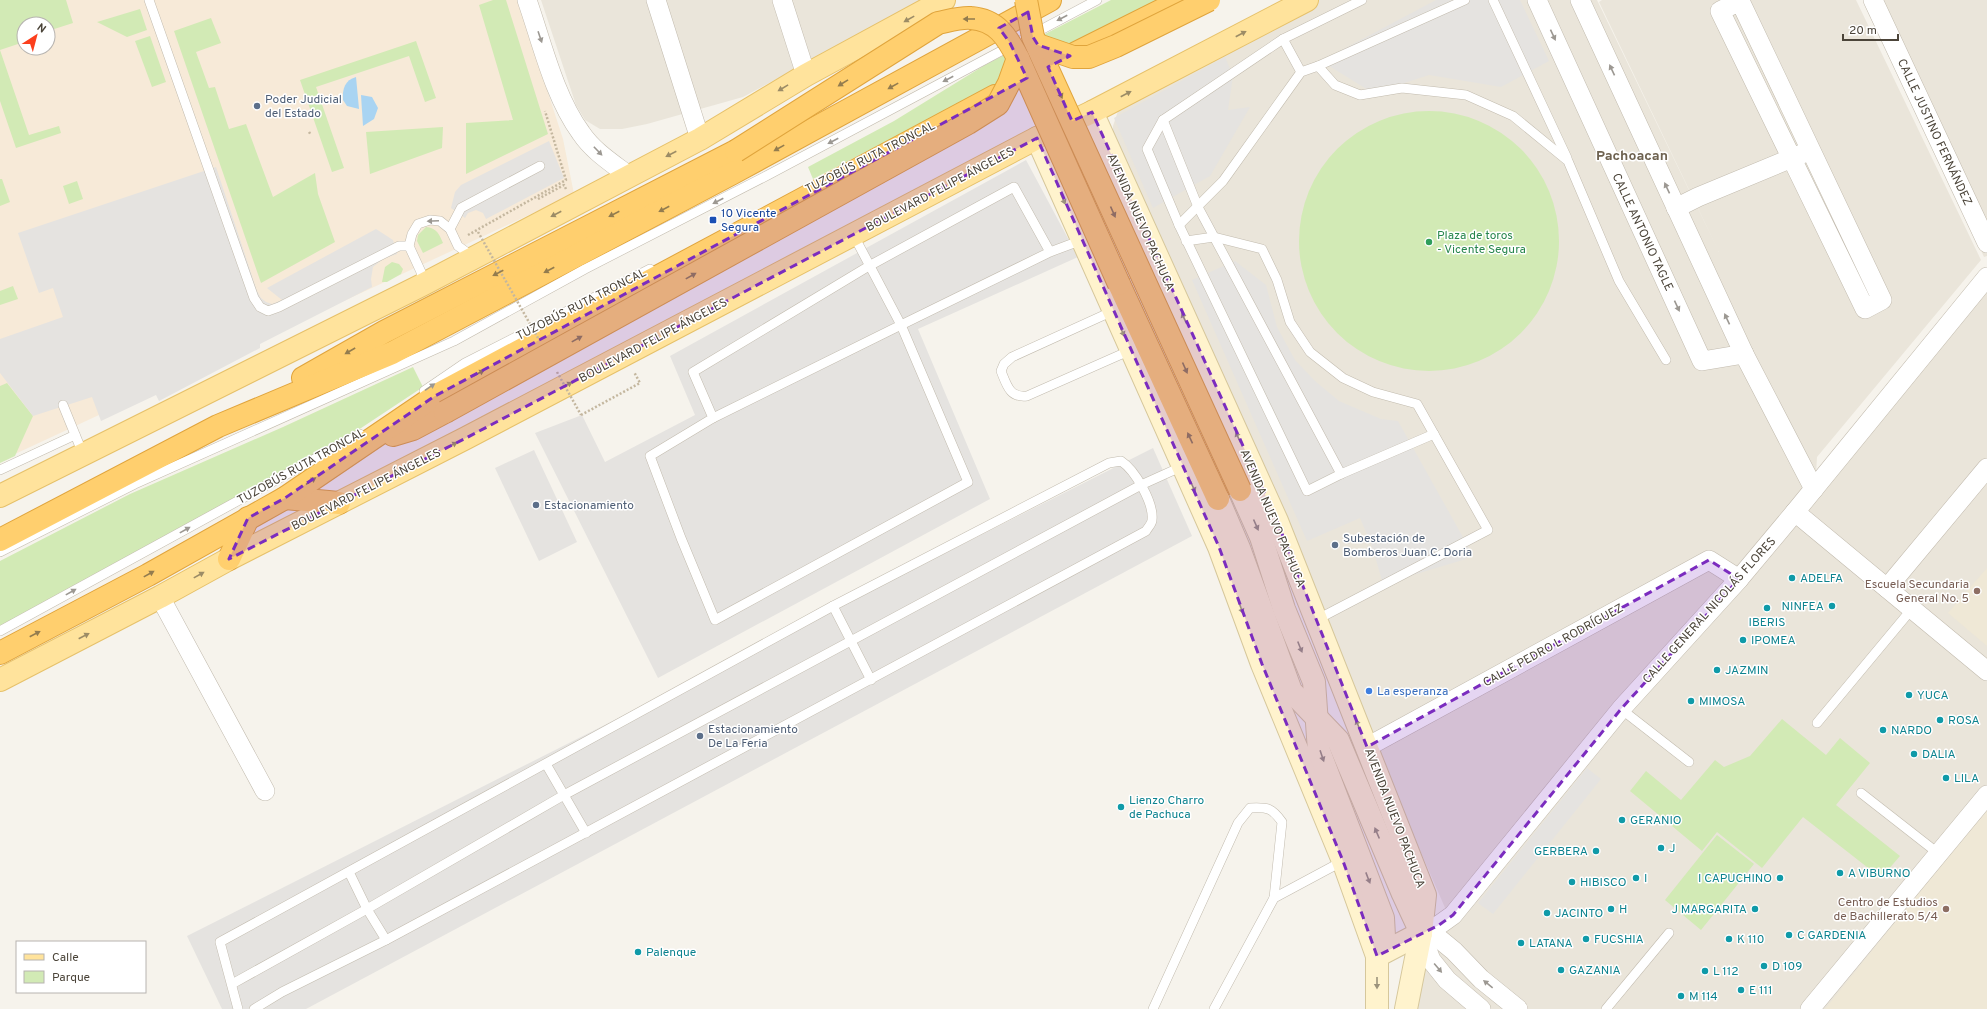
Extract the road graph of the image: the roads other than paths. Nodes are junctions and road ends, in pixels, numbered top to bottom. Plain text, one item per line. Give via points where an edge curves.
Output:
1 (149, 0) edge
2 (527, 0) edge
3 (656, 0) edge
4 (782, 0) edge
5 (944, 0) edge
6 (1026, 0) edge
7 (1050, 0) edge
8 (1097, 0) edge
9 (1176, 0) edge
10 (1182, 0) edge
11 (1209, 0) edge
12 (1306, 0) edge
13 (1362, 0) edge
14 (1465, 0) edge
15 (1493, 0) edge
16 (1537, 0) edge
17 (1873, 0) edge
18 (1582, 1) edge
19 (1284, 39) junction
20 (1038, 45) junction
21 (1764, 52) junction
22 (1018, 58) junction
23 (1744, 61) junction
24 (1318, 66) junction
25 (1301, 72) junction
26 (806, 75) junction
27 (1092, 112) junction
28 (1163, 120) junction
29 (1037, 138) junction
30 (700, 139) junction
31 (1810, 150) junction
32 (1108, 151) junction
33 (1792, 158) junction
34 (1568, 161) junction
35 (540, 166) dead end
36 (629, 176) junction
37 (1054, 178) junction
38 (1198, 207) junction
39 (1676, 208) junction
40 (1179, 225) junction
41 (450, 229) junction
42 (853, 234) junction
43 (1214, 237) junction
44 (1082, 240) junction
45 (1186, 241) junction
46 (1987, 242) edge
47 (699, 244) dead end
48 (409, 246) junction
49 (472, 250) junction
50 (1050, 252) junction
51 (656, 266) dead end
52 (869, 266) junction
53 (1987, 277) edge
54 (422, 285) junction
55 (1113, 311) junction
56 (901, 325) junction
57 (1131, 350) junction
58 (1744, 354) junction
59 (1666, 360) dead end
60 (413, 398) dead end
61 (63, 405) dead end
62 (713, 418) junction
63 (218, 426) junction
64 (1434, 434) junction
65 (366, 437) junction
66 (79, 444) junction
67 (1183, 466) junction
68 (1987, 468) edge
69 (0, 470) edge
70 (1341, 474) junction
71 (1141, 485) junction
72 (1814, 489) junction
73 (1240, 490) joint
74 (0, 496) edge
75 (285, 498) junction
76 (1218, 499) joint
77 (339, 503) junction
78 (1796, 512) junction
79 (248, 518) junction
80 (0, 540) edge
81 (0, 552) edge
82 (229, 559) junction
83 (1738, 579) junction
84 (1887, 588) junction
85 (160, 597) junction
86 (833, 606) junction
87 (1911, 610) junction
88 (1316, 620) junction
89 (0, 631) edge
90 (851, 641) junction
91 (0, 653) edge
92 (1987, 671) edge
93 (0, 680) edge
94 (870, 680) junction
95 (1621, 709) junction
96 (1317, 718) junction
97 (1817, 723) dead end
98 (1367, 747) junction
99 (1689, 762) dead end
100 (546, 764) junction
101 (265, 791) dead end
102 (1861, 793) dead end
103 (1987, 795) edge
104 (564, 796) junction
105 (586, 833) junction
106 (1939, 854) junction
107 (1343, 861) junction
108 (349, 872) junction
109 (1274, 898) junction
110 (368, 908) junction
111 (1422, 933) junction
112 (1669, 933) dead end
113 (386, 940) junction
114 (1377, 956) junction
115 (232, 984) junction
116 (238, 1009) edge
117 (254, 1009) edge
118 (1153, 1009) edge
119 (1214, 1009) edge
120 (1377, 1009) edge
121 (1406, 1009) edge
122 (1481, 1009) edge
123 (1518, 1009) edge
124 (1606, 1009) edge
125 (1810, 1009) edge

1 - 48 lane via 254,298 260,307 268,311 279,307 399,246
2 -> 36 street via 562,102 581,134 604,158
3 - 30 street
4 - 26 street
5 -> 26 main road
6 - 20 highway, bridge via 1033,37
7 -> 63 highway via 731,174 392,353
8 -> 81 lane via 585,269 454,341 134,484
9 - 47 lane, TUZOBÚS RUTA TRONCAL
65 -> 10 highway via 435,396 1047,68
11 - 20 highway, bridge via 1089,57 1073,57
27 -> 12 main road, BOULEVARD FELIPE ÁNGELES
13 - 19 lane
14 - 24 lane
15 - 34 lane
16 -> 58 street, CALLE ANTONIO TAGLE via 1702,361
17 - 46 street, CALLE JUSTINO FERNÁNDEZ
39 -> 18 street
19 - 25 lane
19 - 28 lane
20 -> 73 highway, bridge
21 - 23 street
21 - 23 street via 1740,2 1720,11
21 - 31 street
22 -> 63 highway, bridge via 997,26 972,18 938,23 736,151 384,332
65 -> 22 highway, bridge via 413,429 968,123 998,104 1010,83
76 -> 22 highway, bridge
23 - 33 street
24 - 25 lane
24 - 34 lane via 1335,85 1360,95 1402,88 1466,95 1513,116
25 - 38 lane via 1223,181
26 -> 30 main road
27 - 29 main road, BOULEVARD FELIPE ÁNGELES
27 - 32 main road, AVENIDA NUEVO PACHUCA
28 - 38 lane
28 - 40 lane via 1147,150
29 - 37 main road
29 - 42 main road, BOULEVARD FELIPE ÁNGELES
30 -> 36 main road
31 - 33 street
31 - 33 street via 1882,300 1865,310
32 - 37 main road via 1077,156
88 -> 32 main road, AVENIDA NUEVO PACHUCA via 1277,521
33 - 39 street
34 - 59 lane via 1619,281
35 - 41 lane via 461,208
36 -> 49 main road
37 -> 44 main road
38 - 40 lane
38 - 43 lane
58 -> 39 street
40 - 45 lane
41 -> 48 lane via 440,221 430,220 418,224
41 - 49 lane via 458,246
42 - 52 lane
77 -> 42 main road, BOULEVARD FELIPE ÁNGELES
43 - 45 lane
43 - 64 lane via 1262,249 1277,280 1290,322 1310,352 1343,378 1373,392 1417,404
43 - 70 lane
44 - 50 lane
44 - 55 main road
45 - 70 lane via 1307,491
48 - 54 lane via 421,272
49 - 54 main road
50 - 52 lane via 1014,187
50 - 56 lane
60 -> 51 lane, TUZOBÚS RUTA TRONCAL via 465,363
52 - 56 lane
52 - 62 lane via 693,372
53 - 72 street, CALLE GENERAL NICOLÁS FLORES
54 - 66 main road
55 -> 57 main road
55 - 57 lane via 1012,357 1001,371 1008,390 1018,397 1027,396
56 - 62 lane
56 - 62 lane via 968,482 715,620 650,456
57 - 67 main road
58 - 72 street
61 - 66 lane
63 - 80 highway
64 - 70 lane
64 - 88 lane via 1488,530
75 -> 65 highway
89 -> 65 lane, TUZOBÚS RUTA TRONCAL via 355,438
66 - 69 lane
66 - 74 main road
67 - 71 lane
67 -> 107 main road via 1219,547 1262,664
68 - 84 street
71 - 86 lane via 1128,466 1121,461 1109,463
71 - 90 lane
71 - 94 lane via 1152,513 1152,522 1146,531
72 - 78 street, CALLE GENERAL NICOLÁS FLORES
73 -> 96 main road via 1261,537 1284,609 1314,682
75 - 77 highway
75 - 79 highway
76 - 96 main road via 1239,548 1291,691
77 - 82 main road, BOULEVARD FELIPE ÁNGELES
78 - 83 street, CALLE GENERAL NICOLÁS FLORES
78 - 84 street
79 - 82 highway
91 -> 79 highway via 148,575
85 -> 82 main road, BOULEVARD FELIPE ÁNGELES
83 - 95 street, CALLE GENERAL NICOLÁS FLORES
83 - 98 street, CALLE PEDRO L RODRÍGUEZ via 1709,560
84 - 87 street
93 -> 85 main road, BOULEVARD FELIPE ÁNGELES
85 - 101 street
86 - 90 lane
86 - 100 lane
87 - 92 street
87 - 97 lane
98 -> 88 main road, AVENIDA NUEVO PACHUCA
90 - 94 lane
90 - 104 lane
94 - 105 lane
95 - 99 lane
95 - 111 street, CALLE GENERAL NICOLÁS FLORES via 1453,915
111 -> 96 main road via 1338,740
96 -> 114 main road via 1319,751 1383,918 1384,936
98 - 111 main road, AVENIDA NUEVO PACHUCA via 1425,895
100 - 104 lane
100 - 108 lane
102 - 106 lane
103 - 106 street
104 - 105 lane
104 - 110 lane
105 - 113 lane
106 - 125 street
107 - 109 lane
107 - 114 main road
108 - 110 lane
108 - 115 lane via 220,942
109 - 118 lane via 1282,822 1274,810 1264,807 1250,808 1238,823
109 - 119 lane
110 - 113 lane
110 - 115 lane
111 - 114 main road
111 - 121 main road
111 -> 122 street, AVENIDA NUEVO PACHUCA via 1431,960 1447,980
123 -> 111 street via 1481,979 1437,937
112 - 124 lane
113 - 117 lane via 282,992
114 -> 120 main road
115 - 116 lane

